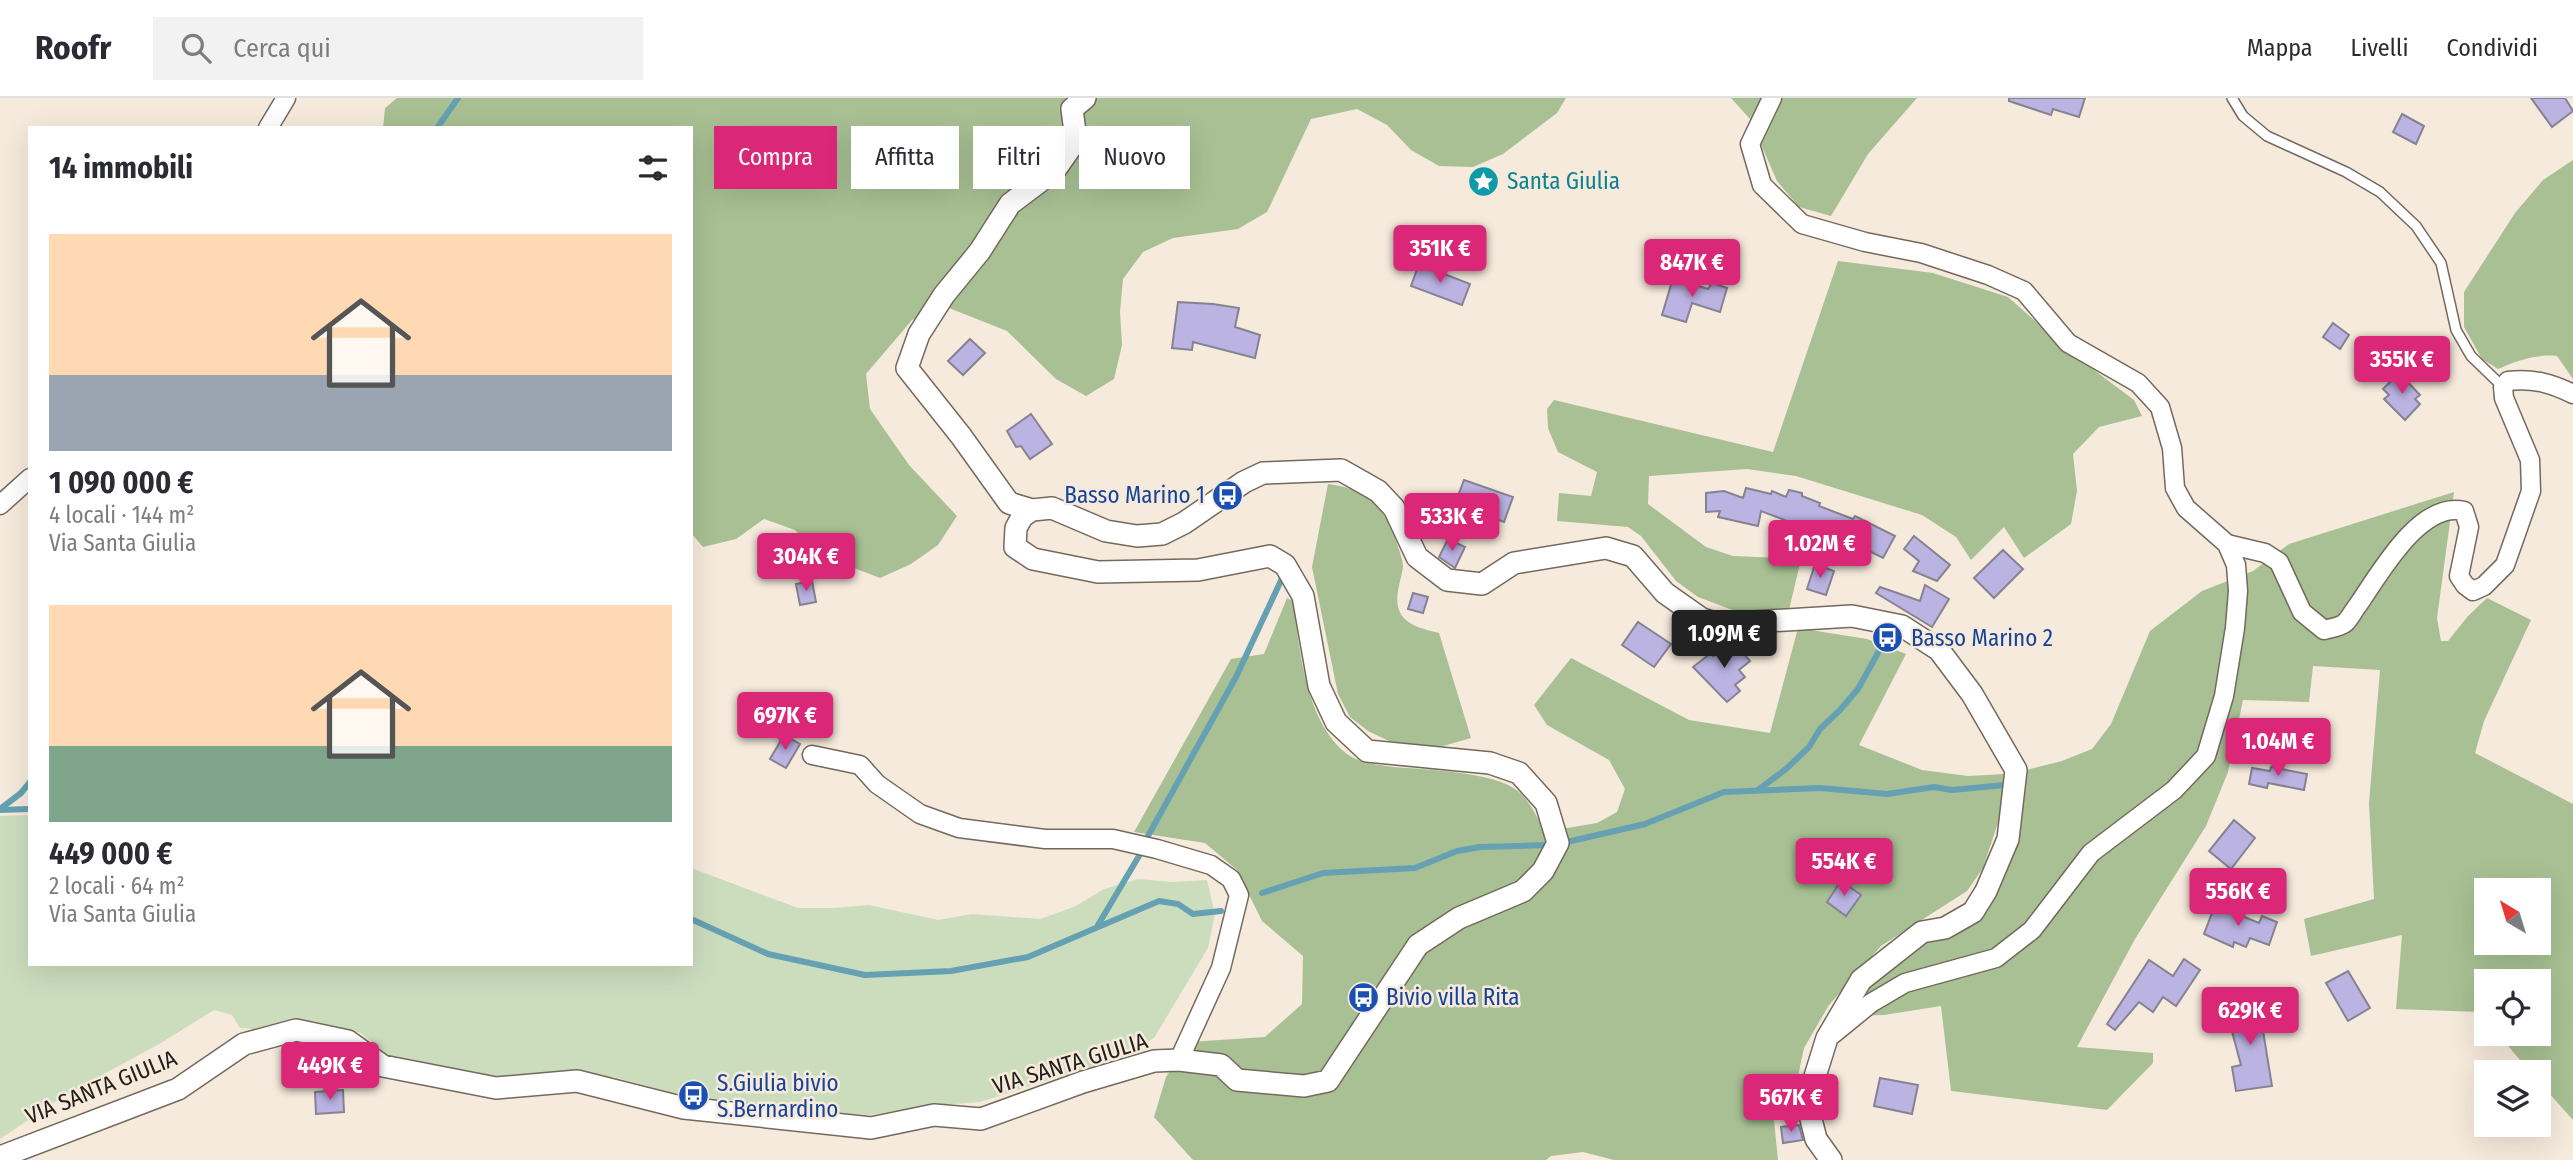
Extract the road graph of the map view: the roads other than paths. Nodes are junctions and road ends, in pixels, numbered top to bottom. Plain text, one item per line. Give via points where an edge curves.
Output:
1 (286, 98) edge
2 (1085, 98) edge
3 (1772, 98) edge
4 (2232, 98) edge
5 (269, 126) edge
6 (2503, 387) junction
7 (2573, 394) edge
8 (28, 480) edge
9 (0, 505) edge
10 (1032, 510) junction
11 (2227, 544) junction
12 (811, 755) dead end
13 (1827, 1038) junction
14 (1179, 1060) junction
15 (0, 1157) edge
16 (1831, 1160) edge

1 - 5 street
2 - 10 street via 1072,109 1076,140 1055,170 1010,204 919,334 907,368 1009,503
3 - 11 street via 1751,144 1762,185 1802,224 1921,253 2024,291 2068,343 2138,383 2160,407 2172,448 2175,488 2186,508
4 - 6 lane via 2243,116 2267,136 2357,178 2380,192 2416,226 2441,263 2456,330 2471,356
6 - 7 street via 2524,379 2552,383
6 - 11 street via 2530,460 2531,491 2505,565 2484,586 2473,591 2459,576 2469,527 2464,511 2455,509 2431,518 2412,533 2344,625 2324,630 2302,612 2279,562 2265,553
8 - 9 street
10 - 13 street via 1052,508 1116,533 1162,534 1263,473 1341,470 1378,491 1394,508 1417,557 1447,580 1482,584 1514,563 1606,548 1633,556 1665,593 1702,619 1719,624 1852,616 1902,626 1938,650 1972,694 2016,770 2008,839 1973,912 1945,928 1922,932 1861,980
10 - 14 street, VIA SANTA GIULIA via 1016,528 1015,547 1033,559 1098,572 1198,570 1270,556 1285,565 1303,596 1319,686 1336,722 1367,751 1490,763 1518,773 1546,803 1558,842 1543,871 1523,891 1459,918 1418,945 1328,1081 1304,1086 1237,1080 1221,1065
11 - 13 street via 2236,565 2235,628 2224,696 2206,756 2174,790 2091,853 2032,930 1996,958 1905,983
12 - 14 street via 860,765 920,814 959,828 1045,839 1113,839 1211,865 1231,879 1239,895 1221,968
13 - 16 street via 1812,1086 1811,1119 1816,1139
14 - 15 street, VIA SANTA GIULIA via 1154,1061 1083,1082 981,1119 934,1115 871,1128 684,1108 577,1082 496,1088 383,1066 348,1041 296,1030 244,1044 178,1088

